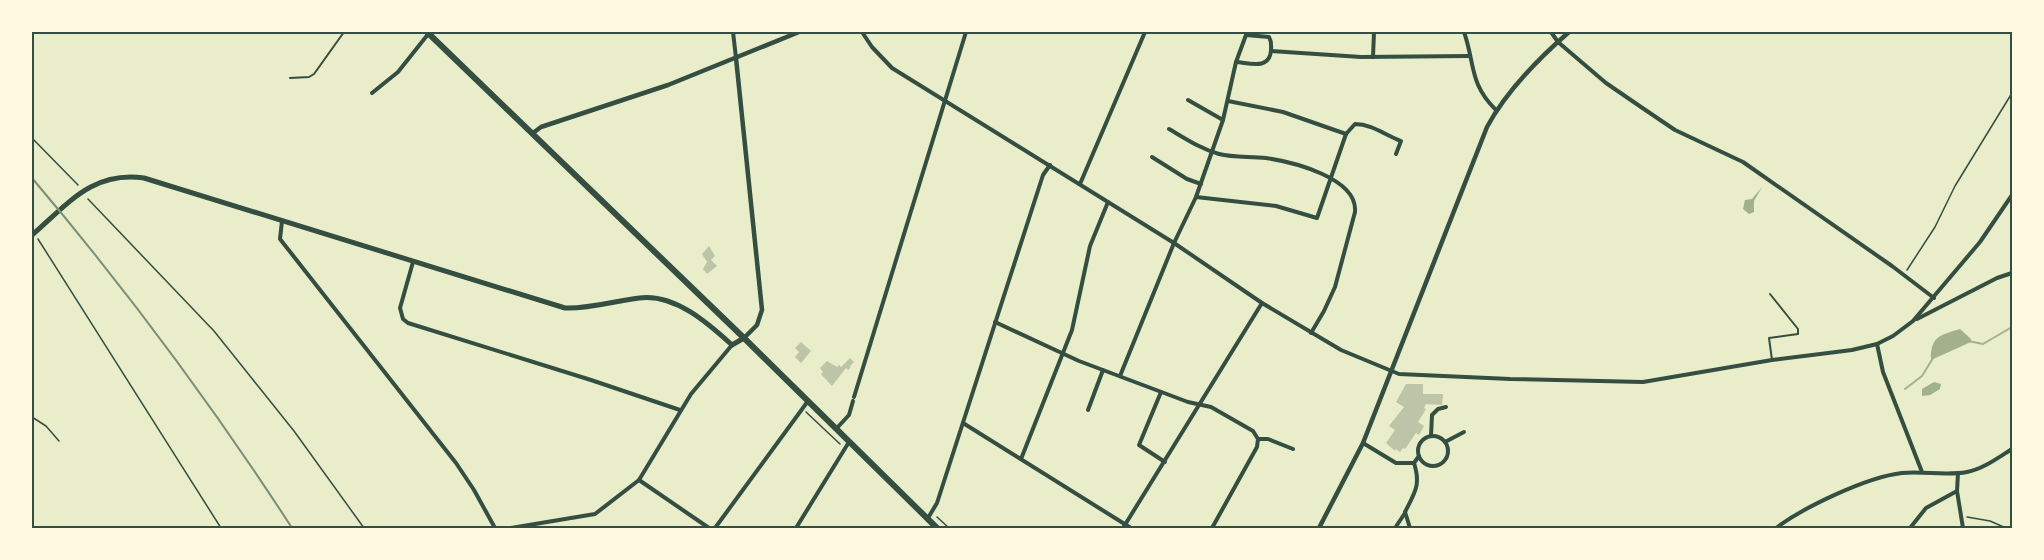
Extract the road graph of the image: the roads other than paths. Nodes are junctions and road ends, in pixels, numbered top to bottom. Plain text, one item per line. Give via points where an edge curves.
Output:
1 (344, 32) edge
2 (428, 32) edge
3 (733, 32) edge
4 (799, 32) edge
5 (862, 32) edge
6 (966, 32) edge
7 (1146, 32) edge
8 (1374, 32) edge
9 (1464, 32) edge
10 (1551, 32) edge
11 (1569, 32) edge
12 (1558, 42) junction
13 (1271, 51) junction
14 (1470, 56) junction
15 (1373, 57) junction
16 (736, 58) junction
17 (1236, 62) junction
18 (290, 78) dead end
19 (372, 93) dead end
20 (945, 100) junction
21 (1188, 100) dead end
22 (1228, 101) junction
23 (1496, 110) junction
24 (1223, 120) junction
25 (1170, 129) dead end
26 (532, 133) junction
27 (1346, 134) junction
28 (1212, 152) junction
29 (1396, 154) dead end
30 (1152, 157) dead end
31 (1050, 165) junction
32 (1331, 178) junction
33 (1080, 184) junction
34 (1200, 184) junction
35 (2013, 195) edge
36 (1196, 197) junction
37 (1108, 202) junction
38 (282, 221) junction
39 (35, 232) edge
40 (1174, 243) junction
41 (413, 262) junction
42 (2013, 273) edge
43 (1770, 294) dead end
44 (1934, 298) junction
45 (1262, 303) junction
46 (1913, 321) junction
47 (995, 322) junction
48 (1311, 333) junction
49 (744, 338) junction
50 (1877, 344) junction
51 (732, 345) junction
52 (1063, 354) junction
53 (1772, 360) junction
54 (1103, 370) junction
55 (1392, 371) junction
56 (1120, 375) junction
57 (1161, 392) junction
58 (807, 401) junction
59 (1199, 404) junction
60 (1446, 407) dead end
61 (680, 410) junction
62 (1088, 410) dead end
63 (963, 423) junction
64 (836, 429) junction
65 (1464, 432) dead end
66 (1431, 436) junction
67 (1258, 439) junction
68 (849, 442) junction
69 (1444, 442) junction
70 (1362, 443) junction
71 (1293, 449) dead end
72 (2013, 449) edge
73 (1419, 456) junction
74 (1021, 459) junction
75 (1165, 462) junction
76 (1414, 463) junction
77 (1922, 472) junction
78 (1958, 473) junction
79 (639, 480) junction
80 (1957, 491) junction
81 (1405, 512) junction
82 (927, 519) junction
83 (1124, 527) edge
84 (495, 528) edge
85 (511, 528) edge
86 (709, 528) edge
87 (715, 528) edge
88 (796, 528) edge
89 (937, 528) edge
90 (1131, 528) edge
91 (1212, 528) edge
92 (1319, 528) edge
93 (1395, 528) edge
94 (1410, 528) edge
95 (1776, 528) edge
96 (1910, 528) edge
97 (1963, 528) edge

1 - 18 lane via 314,74
2 - 19 street via 398,72
2 - 26 main road
3 - 16 street
4 - 16 street
5 - 20 street via 892,68
6 - 20 street
7 - 33 street
8 - 15 street
9 - 14 street
10 - 12 street
11 - 12 street
12 - 23 street
12 - 44 street via 1606,83 1670,128 1743,162
13 - 15 street
13 - 17 street via 1267,63
13 - 17 street via 1269,37 1246,35
14 - 15 street
14 - 23 street via 1479,89
16 - 26 street
16 - 49 street via 762,310 757,325
17 - 22 street
20 - 31 street
20 - 64 street via 849,415
21 - 24 street
22 - 24 street
22 - 27 street via 1275,110
23 - 55 street
24 - 28 street
25 - 28 street
26 - 49 main road
27 - 29 street via 1354,124 1384,132 1401,141
27 - 32 street
28 - 32 street via 1286,162
28 - 34 street
30 - 34 street
31 - 33 street
31 - 47 street via 1043,175
32 - 36 street via 1317,218 1276,206
32 - 48 street via 1352,196 1354,212 1335,287
33 - 37 street
34 - 36 street
35 - 44 street
36 - 40 street
37 - 40 street
37 - 52 street via 1090,246
38 - 39 main road via 130,176 94,184
38 - 41 main road
38 - 84 street via 280,239 456,463
40 - 45 street
40 - 56 street
41 - 51 main road via 565,308 660,298 676,304
41 - 61 street via 400,308 408,323
42 - 46 street
43 - 53 lane via 1798,329 1797,334 1769,338
44 - 46 street
45 - 48 street
45 - 59 street
46 - 50 street
47 - 52 street
47 - 63 street
48 - 55 street
49 - 51 main road
49 - 58 main road
50 - 53 street
50 - 77 street via 1883,372
51 - 61 street
52 - 54 street
52 - 74 street
53 - 55 street via 1643,382 1503,379
54 - 56 street
54 - 62 street
55 - 70 street
56 - 57 street
57 - 59 street
57 - 75 street via 1139,445
58 - 64 main road
58 - 87 street
59 - 67 street via 1218,410 1253,431
59 - 75 street
60 - 66 street via 1432,415
61 - 79 street
63 - 74 street
63 - 82 street via 937,503
64 - 68 main road
65 - 69 street
66 - 69 street
66 - 73 street via 1420,443
67 - 71 street
67 - 91 street
68 - 82 main road
68 - 88 street
69 - 73 street via 1447,456 1440,464 1426,464
70 - 76 street via 1396,463
70 - 92 street
72 - 78 street via 1975,470
73 - 76 street
74 - 83 street
75 - 83 street
76 - 81 street via 1418,486
77 - 78 street
77 - 95 street via 1871,480 1793,516
78 - 80 street
79 - 85 street via 595,514
79 - 86 street
80 - 96 street via 1926,508
80 - 97 street
81 - 93 street
81 - 94 street
82 - 89 main road
83 - 90 street

